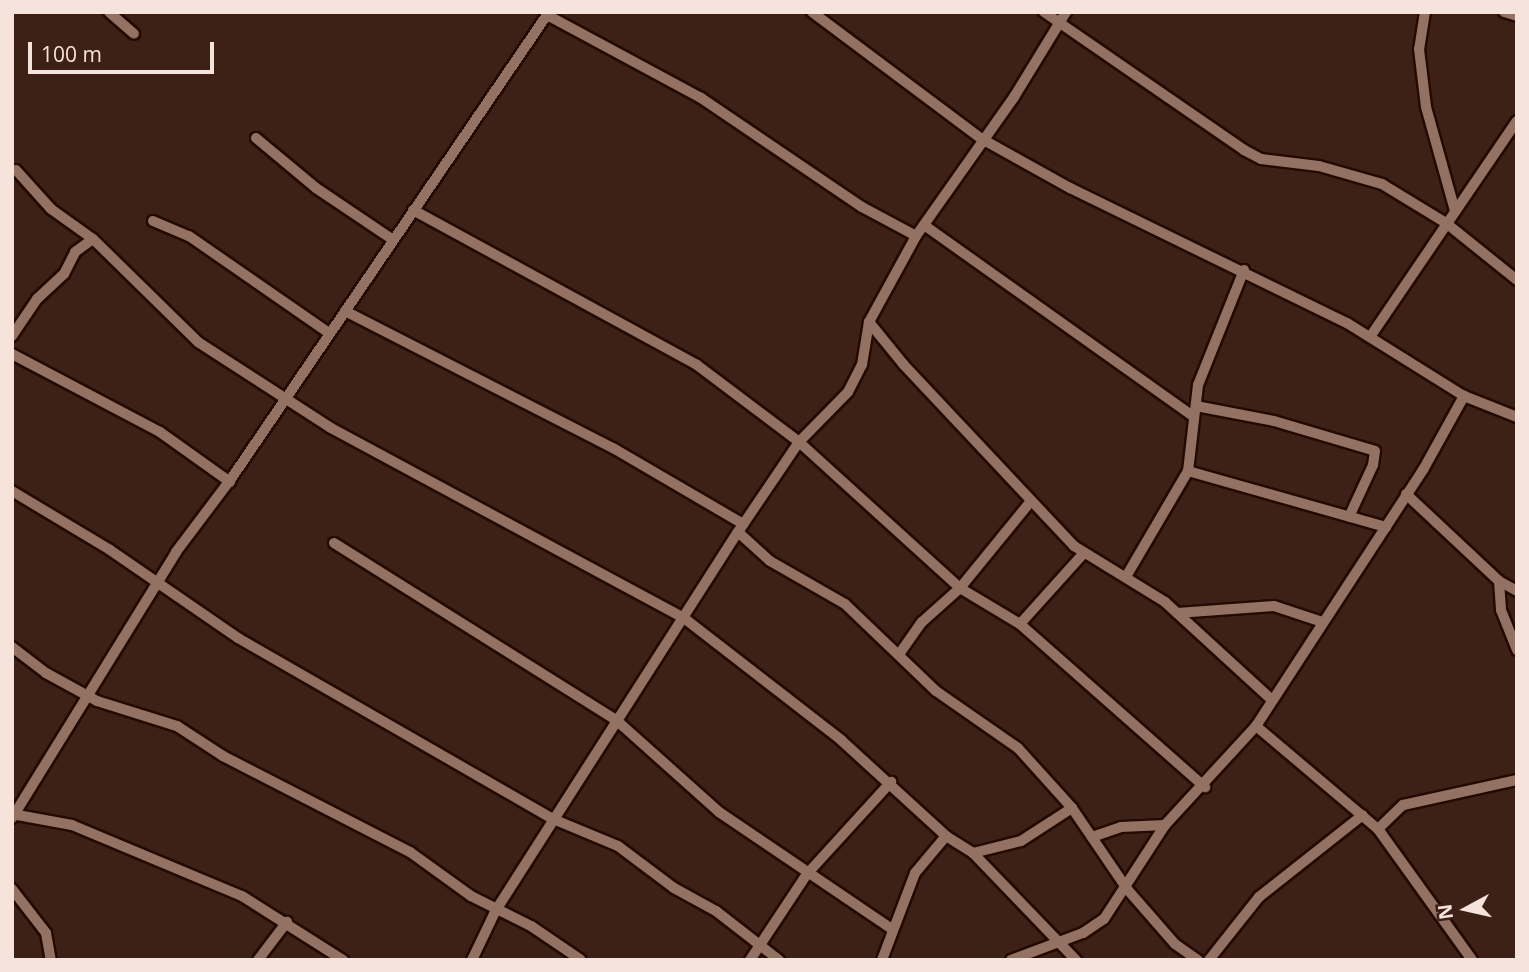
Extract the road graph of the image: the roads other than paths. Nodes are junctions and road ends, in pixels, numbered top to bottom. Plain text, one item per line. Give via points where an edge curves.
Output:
1 (109, 12) edge
2 (812, 12) edge
3 (1044, 12) edge
4 (1066, 12) edge
5 (1425, 12) edge
6 (1504, 12) edge
7 (548, 13) edge
8 (1517, 16) edge
9 (1058, 25) junction
10 (134, 34) dead end
11 (1517, 121) edge
12 (256, 138) dead end
13 (982, 139) junction
14 (16, 170) dead end
15 (413, 210) junction
16 (1455, 211) junction
17 (153, 221) dead end
18 (1446, 223) junction
19 (924, 225) junction
20 (916, 236) junction
21 (93, 239) junction
22 (392, 239) junction
23 (1244, 270) junction
24 (1517, 280) edge
25 (345, 311) junction
26 (870, 322) junction
27 (329, 333) junction
28 (12, 336) edge
29 (1370, 337) junction
30 (12, 354) edge
31 (1464, 396) junction
32 (284, 398) junction
33 (1195, 412) junction
34 (1517, 417) edge
35 (799, 442) junction
36 (1188, 471) junction
37 (229, 482) junction
38 (12, 491) edge
39 (1406, 494) junction
40 (1031, 501) junction
41 (1349, 517) junction
42 (1386, 527) junction
43 (741, 528) junction
44 (334, 543) dead end
45 (1084, 553) junction
46 (1127, 575) junction
47 (1499, 581) junction
48 (158, 585) junction
49 (960, 588) junction
50 (1517, 591) edge
51 (1177, 613) junction
52 (684, 618) junction
53 (1322, 622) junction
54 (1020, 624) junction
55 (12, 647) edge
56 (1517, 650) edge
57 (900, 653) junction
58 (87, 696) junction
59 (1271, 699) junction
60 (615, 719) junction
61 (1256, 726) junction
62 (1517, 780) edge
63 (891, 782) junction
64 (1205, 787) junction
65 (1072, 807) junction
66 (1363, 815) junction
67 (13, 816) edge
68 (553, 818) junction
69 (1165, 825) junction
70 (1378, 829) junction
71 (946, 836) junction
72 (1092, 837) junction
73 (973, 853) junction
74 (807, 874) junction
75 (12, 889) edge
76 (1127, 889) junction
77 (496, 910) junction
78 (287, 922) junction
79 (892, 929) junction
80 (1060, 942) junction
81 (759, 944) junction
82 (51, 960) edge
83 (258, 960) edge
84 (343, 960) edge
85 (472, 960) edge
86 (581, 960) edge
87 (750, 960) edge
88 (779, 960) edge
89 (881, 960) edge
90 (1011, 960) edge
91 (1076, 960) edge
92 (1198, 960) edge
93 (1209, 960) edge
94 (1472, 960) edge

1 - 10 street
2 - 13 street
3 - 9 street
4 - 9 street
5 - 16 street via 1419,49 1426,107
6 - 8 street
7 - 15 street
7 - 20 street via 701,98 862,207
9 - 13 street
9 - 18 street via 1261,159 1319,166 1382,184
11 - 16 street
12 - 22 street via 316,188
13 - 19 street
13 - 23 street via 1070,188
14 - 21 street via 51,209
15 - 22 street
15 - 35 street via 697,365
16 - 18 street
17 - 27 street via 189,236
18 - 24 street
18 - 29 street
19 - 20 street
19 - 33 street
20 - 26 street
21 - 28 street via 75,252 64,274 37,299
21 - 32 street via 180,327
22 - 25 street
23 - 29 street
23 - 33 street via 1208,353
25 - 27 street
25 - 43 street via 613,448
26 - 35 street via 862,365 848,392
26 - 40 street
27 - 32 street
29 - 31 street
30 - 37 street via 160,432
31 - 34 street
31 - 39 street
32 - 37 street
32 - 52 street via 532,539 607,573
33 - 36 street
33 - 41 street via 1274,421 1375,451
35 - 43 street
35 - 49 street
36 - 41 street
36 - 46 street
37 - 48 street via 176,552
38 - 48 street
39 - 42 street
39 - 47 street
40 - 45 street
40 - 49 street
41 - 42 street
42 - 53 street
43 - 52 street
43 - 57 street via 770,561 845,604
44 - 60 street
45 - 46 street
45 - 54 street
46 - 51 street
47 - 50 street
47 - 56 street via 1501,610
48 - 58 street
48 - 68 street via 238,638
49 - 54 street
49 - 57 street via 922,622
51 - 53 street via 1274,606
51 - 59 street
52 - 60 street
52 - 63 street
53 - 59 street
54 - 64 street
55 - 58 street
57 - 65 street via 936,691 1018,748
58 - 67 street
58 - 77 street via 177,726 223,756 410,852
59 - 61 street
60 - 68 street
60 - 74 street via 686,788
61 - 64 street
61 - 66 street
62 - 70 street via 1403,805
63 - 71 street
63 - 74 street
64 - 69 street
65 - 72 street
65 - 73 street via 1012,845
66 - 70 street
66 - 93 street via 1259,897
67 - 78 street via 72,825 100,835 242,896
68 - 77 street
68 - 81 street via 618,846
69 - 72 street via 1121,827
69 - 76 street
70 - 94 street
71 - 73 street
71 - 79 street via 915,873
72 - 76 street
73 - 80 street
74 - 79 street
74 - 81 street
75 - 82 street via 46,933
76 - 80 street via 1095,927
76 - 92 street via 1175,944
77 - 85 street
77 - 86 street via 531,926
78 - 83 street
78 - 84 street
79 - 89 street
80 - 90 street
80 - 91 street
81 - 87 street
81 - 88 street

